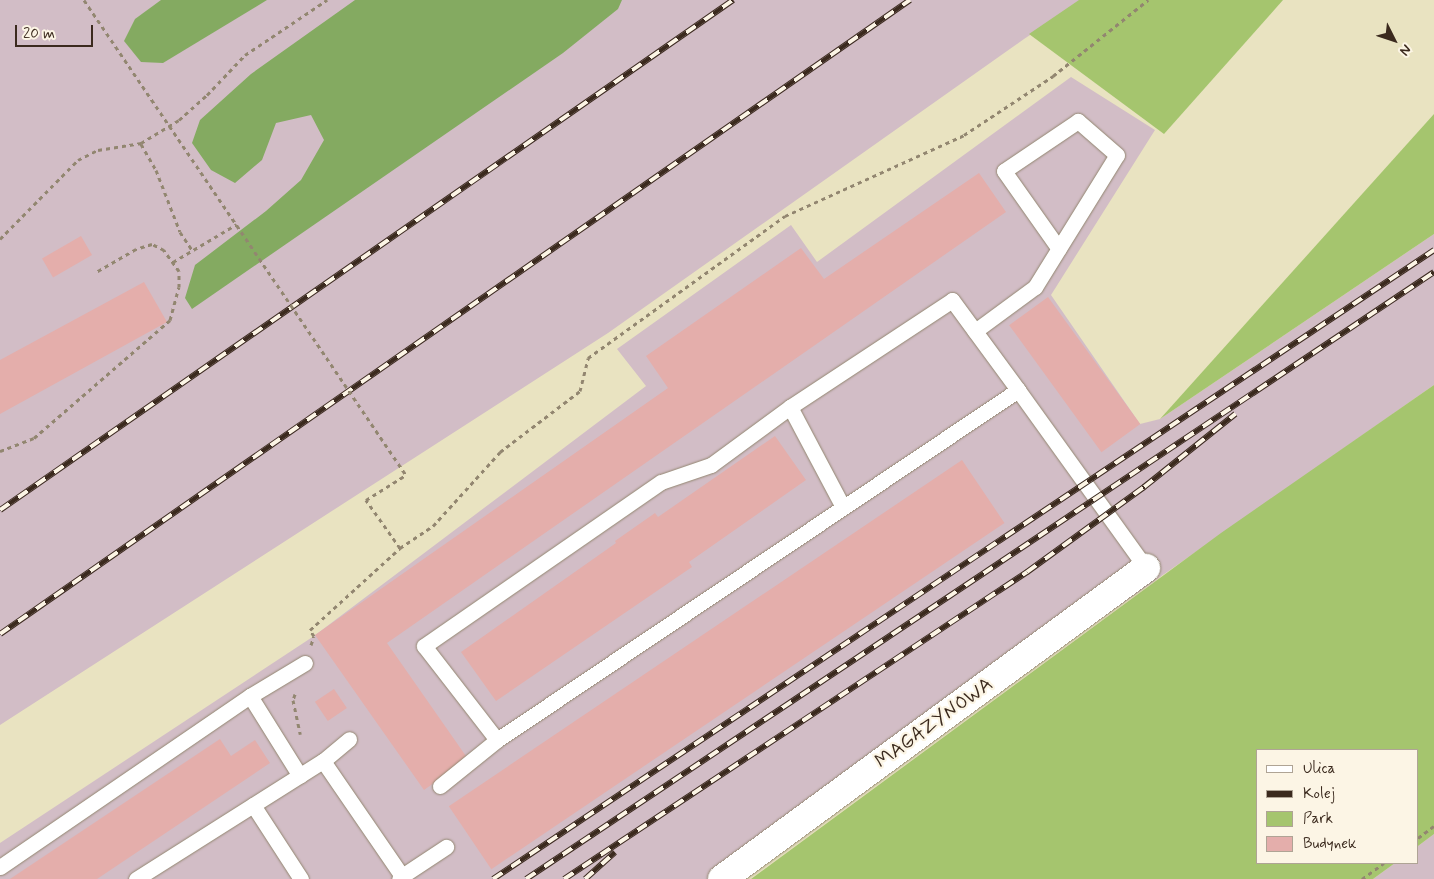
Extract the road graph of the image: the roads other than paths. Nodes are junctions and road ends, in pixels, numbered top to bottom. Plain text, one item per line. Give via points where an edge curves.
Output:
1 (1059, 249) junction
2 (975, 331) junction
3 (1018, 390) junction
4 (790, 407) junction
5 (843, 508) junction
6 (1146, 568) joint
7 (305, 663) road end
8 (250, 696) junction
9 (348, 739) dead end
10 (497, 740) junction
11 (323, 761) junction
12 (300, 776) junction
13 (440, 786) dead end
14 (253, 805) junction
15 (446, 847) dead end
16 (0, 868) edge
17 (140, 878) edge
18 (400, 878) edge
19 (301, 879) edge
20 (722, 879) edge

1 - 1 lane via 1117,155 1078,121 1004,171
1 - 2 lane via 1035,287
2 - 3 lane
2 - 4 lane via 952,300
3 - 5 lane
3 - 6 lane
4 - 5 lane
4 - 10 lane via 711,465 661,482 424,646
5 - 10 lane
6 - 20 street, MAGAZYNOWA
7 - 8 lane
8 - 12 lane
8 - 16 lane
9 - 11 lane
10 - 13 lane
11 - 12 lane
11 - 18 lane
12 - 14 lane
14 - 17 lane
14 - 19 lane
15 - 18 lane

